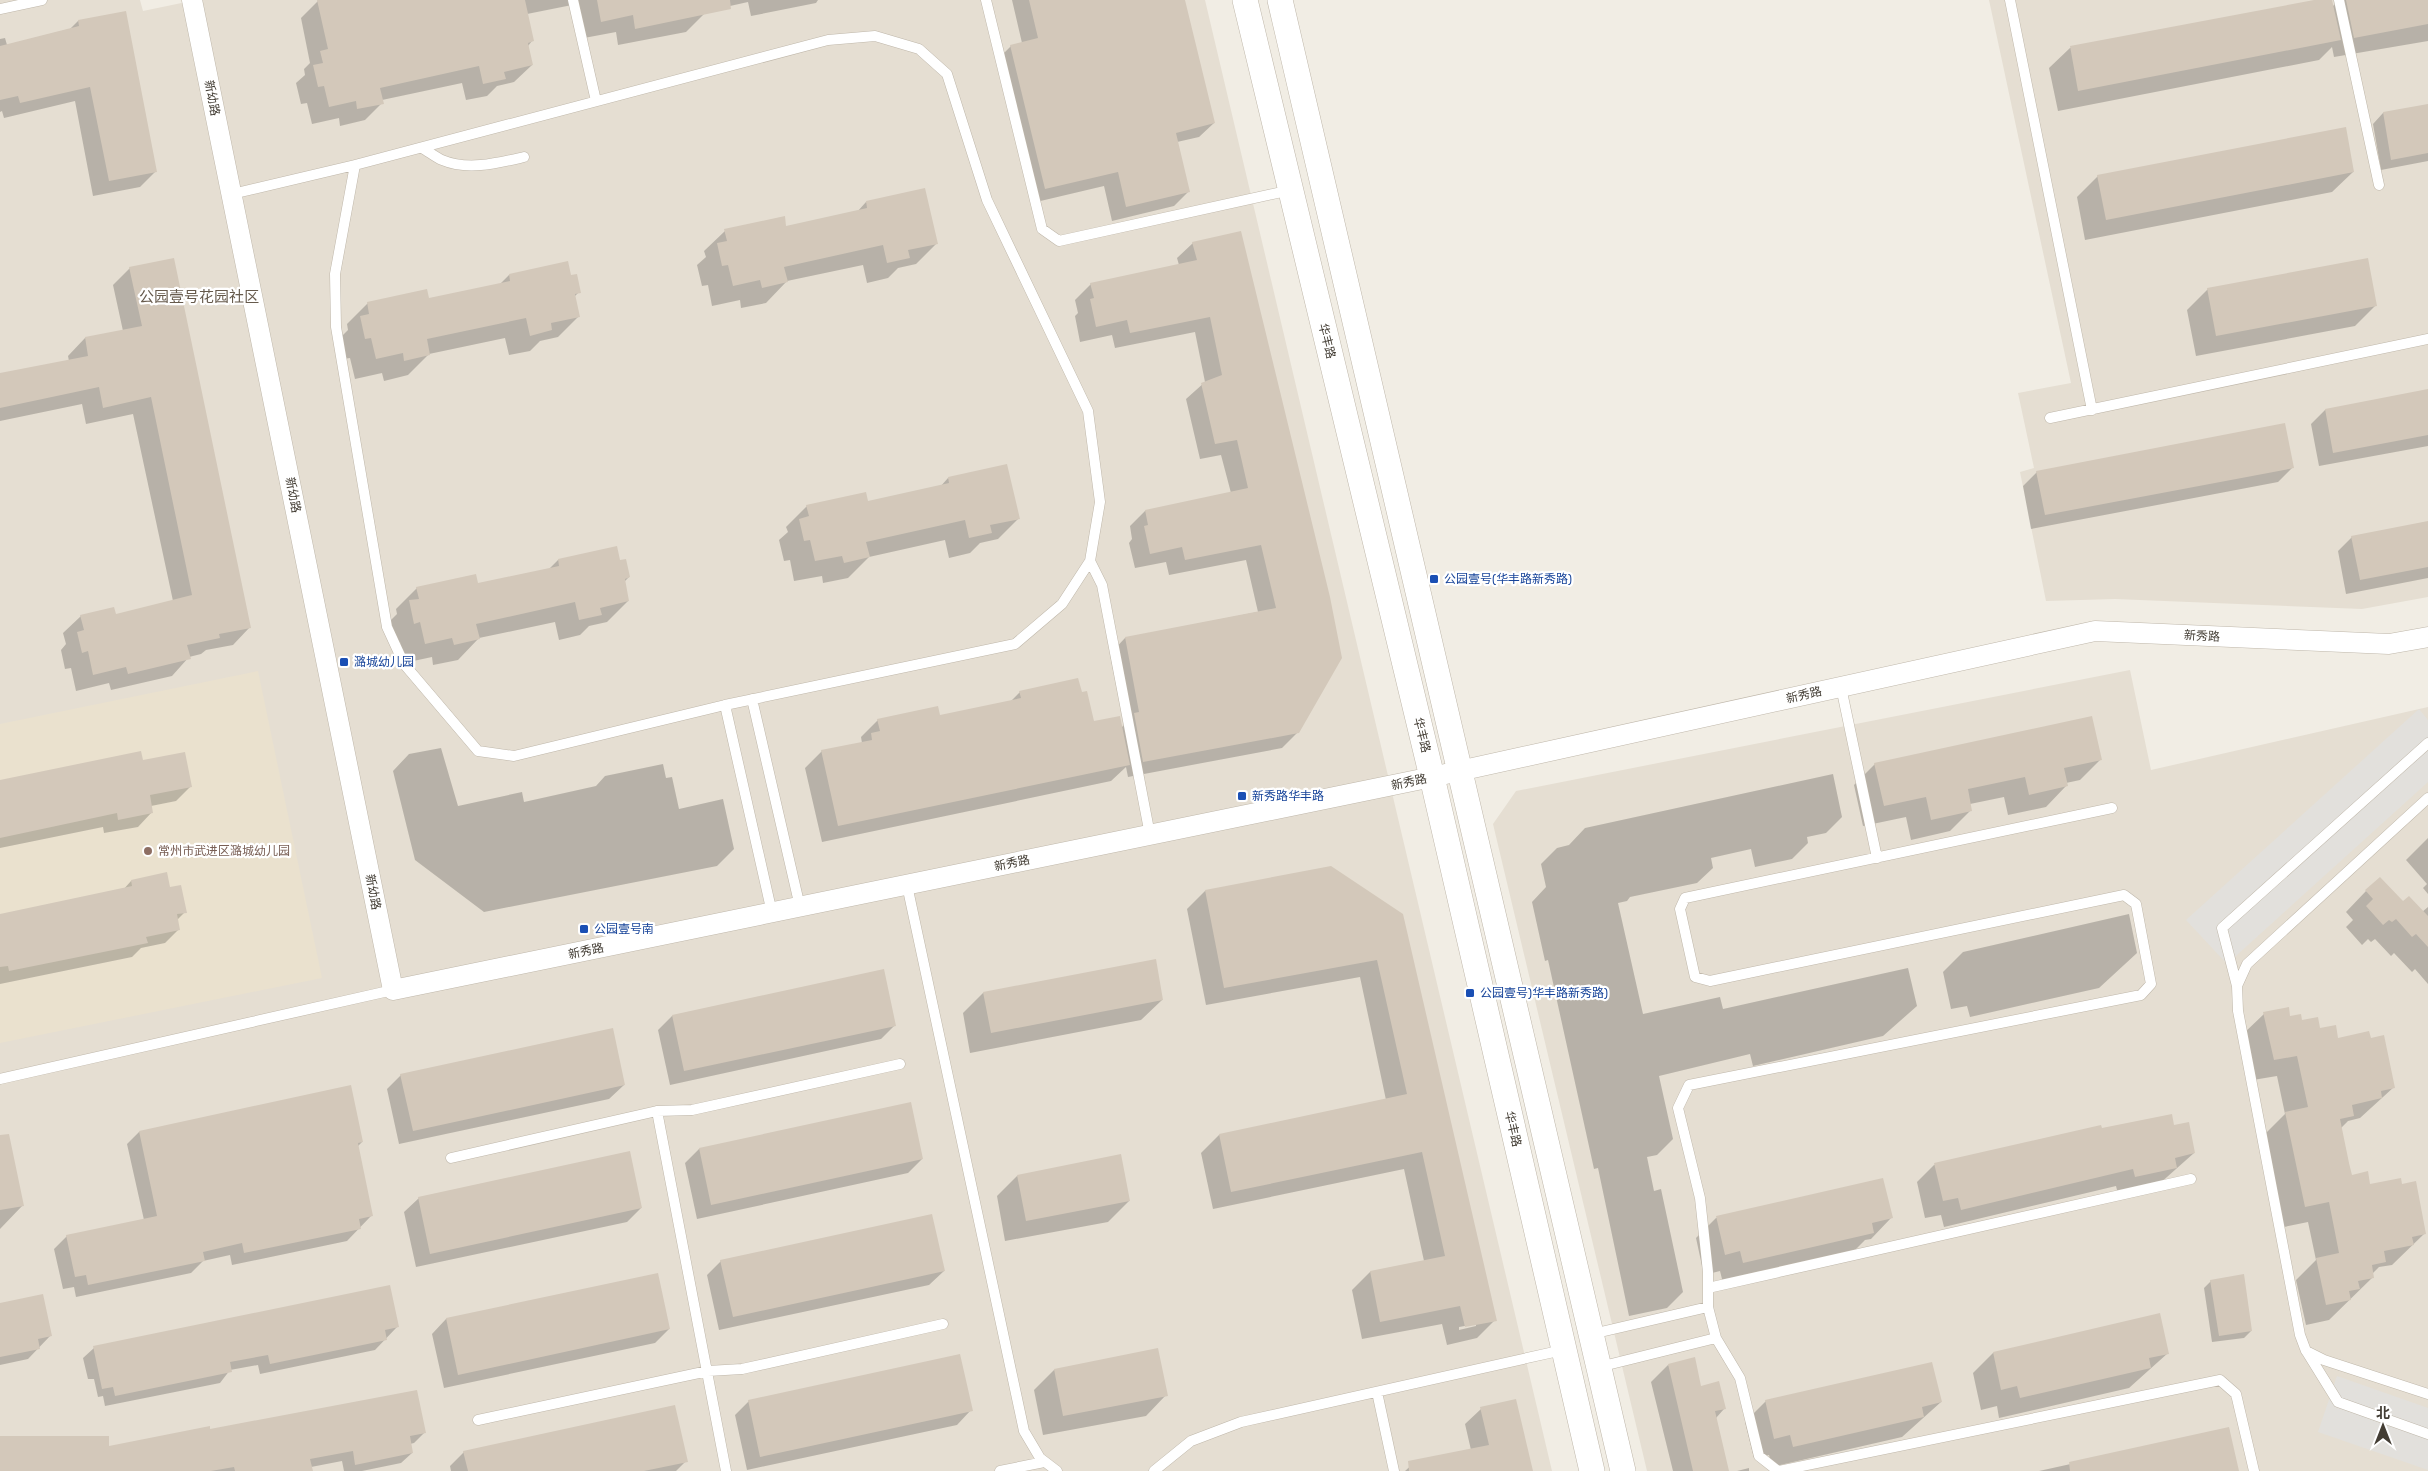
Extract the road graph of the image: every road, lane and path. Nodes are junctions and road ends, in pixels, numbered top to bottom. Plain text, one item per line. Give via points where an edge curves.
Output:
1 (42, 0) edge
2 (192, 0) edge
3 (573, 0) edge
4 (986, 0) edge
5 (1245, 0) edge
6 (1280, 0) edge
7 (2010, 0) edge
8 (2338, 0) edge
9 (0, 9) edge
10 (596, 102) junction
11 (422, 148) junction
12 (524, 157) dead end
13 (355, 165) junction
14 (2378, 185) dead end
15 (1291, 190) junction
16 (232, 194) junction
17 (2428, 338) edge
18 (2092, 410) junction
19 (2050, 418) dead end
20 (1090, 561) junction
21 (2428, 637) edge
22 (1841, 687) junction
23 (752, 699) junction
24 (725, 704) junction
25 (2428, 743) edge
26 (1460, 771) junction
27 (1432, 777) junction
28 (2428, 798) edge
29 (2112, 808) dead end
30 (1150, 835) junction
31 (1877, 858) junction
32 (907, 885) junction
33 (800, 907) junction
34 (772, 913) junction
35 (2238, 986) junction
36 (393, 990) junction
37 (900, 1064) dead end
38 (0, 1079) edge
39 (657, 1112) junction
40 (451, 1158) dead end
41 (2191, 1179) dead end
42 (1708, 1288) junction
43 (1708, 1307) junction
44 (943, 1324) dead end
45 (1591, 1334) junction
46 (1716, 1338) junction
47 (1564, 1350) junction
48 (2306, 1351) junction
49 (1599, 1366) junction
50 (708, 1371) junction
51 (1377, 1392) junction
52 (2428, 1394) edge
53 (478, 1420) dead end
54 (2428, 1434) edge
55 (1044, 1462) junction
56 (726, 1471) edge
57 (1000, 1471) edge
58 (1057, 1471) edge
59 (1154, 1471) edge
60 (1394, 1471) edge
61 (1592, 1471) edge
62 (1623, 1471) edge
63 (2254, 1471) edge

1 - 9 lane
2 - 16 street, 新幼路
3 - 10 lane
4 - 15 lane via 1042,229 1059,241
5 - 15 street, 华丰路
6 - 26 street
7 - 18 lane
8 - 14 lane
10 - 11 lane
10 - 20 lane via 828,40 874,36 919,48 947,74 987,200 1088,411 1100,502
11 - 12 lane via 442,160 470,165 494,164
11 - 13 lane
13 - 16 lane
13 - 24 lane via 335,274 336,327 387,627 404,664 478,751 514,756
15 - 27 street, 华丰路
16 - 36 street, 新幼路
17 - 18 lane
18 - 19 lane
20 - 23 lane via 1062,604 1015,644
20 - 30 lane via 1102,585
21 - 22 street, 新秀路 via 2389,644 2095,631
22 - 26 street, 新秀路
22 - 31 lane
23 - 24 lane
23 - 33 lane
24 - 34 lane
25 - 35 lane via 2222,928
26 - 27 street, 新秀路
26 - 45 street
27 - 30 street, 新秀路
27 - 47 street, 华丰路
28 - 35 lane via 2247,964
29 - 31 lane
30 - 32 street, 新秀路
31 - 42 lane via 1685,898 1680,909 1695,977 1710,981 2124,895 2136,904 2151,984 2141,995 1689,1085 1678,1108 1700,1198
32 - 33 street, 新秀路
32 - 55 lane via 1024,1431
33 - 34 street, 新秀路
34 - 36 street, 新秀路
35 - 48 lane via 2238,1011 2300,1334
36 - 38 lane
37 - 39 lane via 692,1110
39 - 40 lane
39 - 50 lane
41 - 42 lane
42 - 43 lane
43 - 45 lane
43 - 46 lane
44 - 50 lane via 742,1370
45 - 49 street
46 - 49 lane
46 - 63 lane via 1740,1378 1759,1456 1778,1471 2220,1380 2236,1394
47 - 51 lane
47 - 61 street, 华丰路
48 - 52 lane via 2324,1360
48 - 54 lane via 2338,1402
49 - 62 street
50 - 53 lane
50 - 56 lane
51 - 59 lane via 1241,1422 1191,1441
51 - 60 lane
55 - 57 lane
55 - 58 lane

